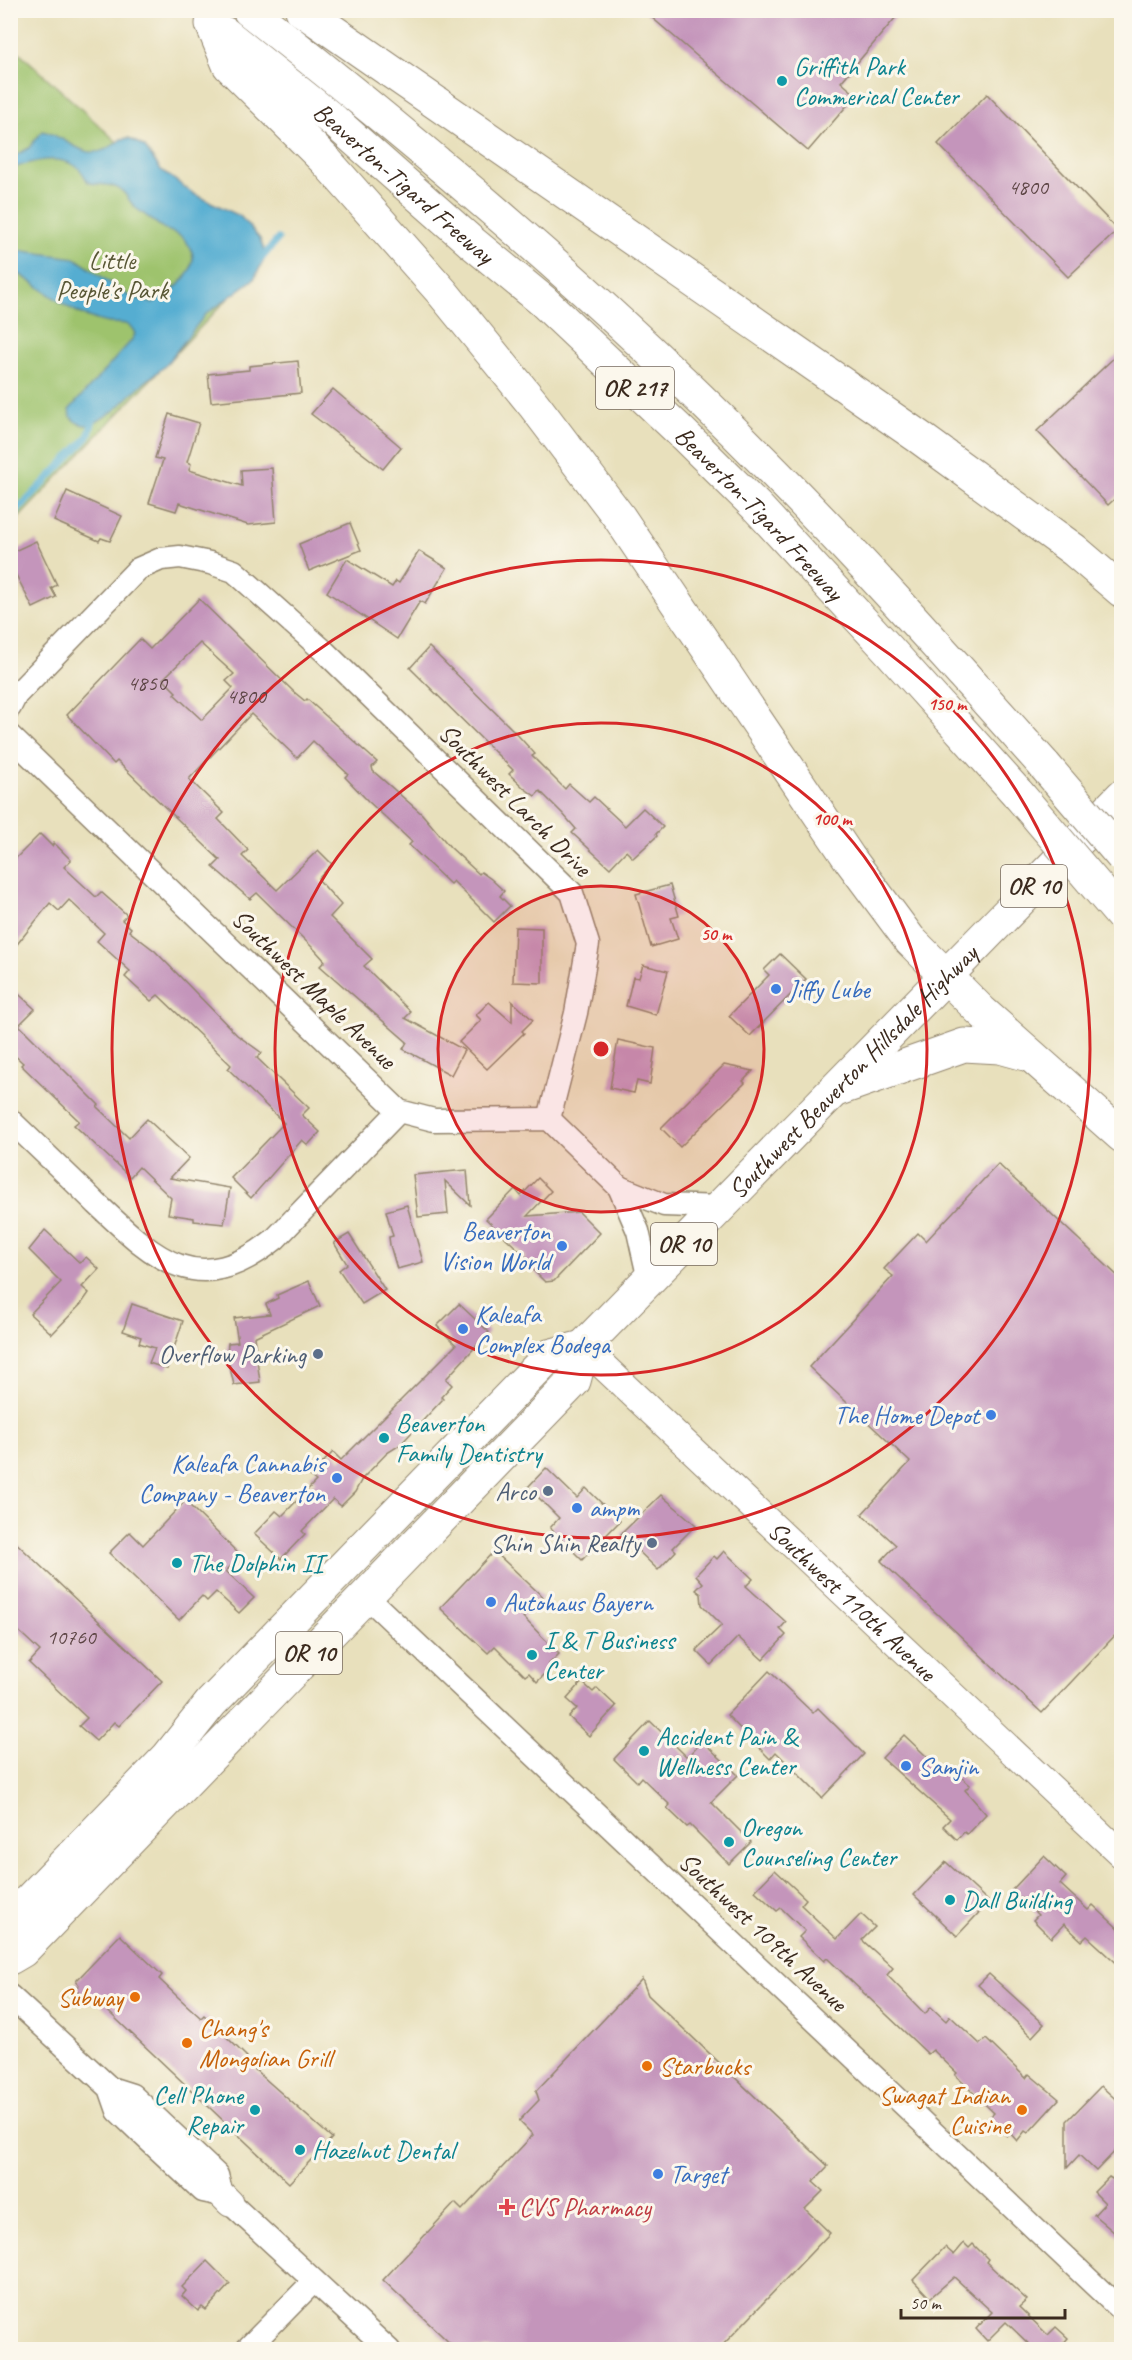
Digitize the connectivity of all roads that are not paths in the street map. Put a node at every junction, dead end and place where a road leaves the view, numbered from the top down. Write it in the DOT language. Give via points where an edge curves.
graph roads {
  1 [pos="249,10"];
  2 [pos="302,10"];
  3 [pos="203,17"];
  4 [pos="1122,591"];
  5 [pos="10,707"];
  6 [pos="10,736"];
  7 [pos="1122,796"];
  8 [pos="1122,856"];
  9 [pos="1122,916"];
  10 [pos="946,977"];
  11 [pos="1033,1056"];
  12 [pos="836,1090"];
  13 [pos="399,1111"];
  14 [pos="549,1119"];
  15 [pos="10,1120"];
  16 [pos="1122,1136"];
  17 [pos="619,1187"];
  18 [pos="720,1208"];
  19 [pos="648,1280"];
  20 [pos="584,1347"];
  21 [pos="367,1544"];
  22 [pos="365,1595"];
  23 [pos="1122,1855"];
  24 [pos="10,1920"];
  25 [pos="10,1958"];
  26 [pos="10,1996"];
  27 [pos="314,2281"];
  28 [pos="1122,2311"];
  29 [pos="246,2349"];
  30 [pos="389,2349"];
  1 -- 8 [label="main road, Beaverton-Tigard Freeway / OR 217, bridge" via="454,178 693,392 857,557"];
  2 -- 4 [label="main road" via="919,437 1039,524"];
  3 -- 9 [label="main road, Beaverton-Tigard Freeway / OR 217, bridge" via="334,121 543,301 680,431 857,615"];
  3 -- 10 [label="main road" via="229,65 325,160 442,292 534,405 619,517 849,858 910,940"];
  5 -- 14 [label="street, Southwest Larch Drive" via="16,695 138,569 161,559 180,557 234,571 325,652 572,893 588,944 576,1013"];
  6 -- 13 [label="street, Southwest Maple Avenue"];
  7 -- 10 [label="main road, Southwest Beaverton Hillsdale Highway / OR 10"];
  10 -- 11 [label="main road"];
  10 -- 12 [label="main road, Southwest Beaverton Hillsdale Highway / OR 10"];
  11 -- 12 [label="main road" via="1000,1047 964,1045"];
  11 -- 16 [label="main road"];
  12 -- 18 [label="main road, Southwest Beaverton Hillsdale Highway / OR 10"];
  13 -- 14 [label="street, Southwest Maple Avenue" via="434,1120"];
  13 -- 15 [label="street" via="275,1239 255,1255 212,1270 175,1266 141,1246"];
  14 -- 17 [label="street"];
  17 -- 18 [label="street" via="664,1205"];
  17 -- 19 [label="street" via="638,1231"];
  18 -- 19 [label="main road, Southwest Beaverton Hillsdale Highway / OR 10"];
  19 -- 20 [label="main road, Southwest Beaverton Hillsdale Highway / OR 10"];
  20 -- 21 [label="main road, OR 10" via="549,1356"];
  20 -- 22 [label="main road, Southwest Beaverton Hillsdale Highway / OR 10" via="574,1381"];
  20 -- 23 [label="street, Southwest 110th Avenue"];
  21 -- 22 [label="main road" via="361,1584"];
  21 -- 24 [label="main road, OR 10" via="211,1703 168,1757"];
  22 -- 25 [label="main road, Southwest Beaverton Hillsdale Highway / OR 10" via="30,1943"];
  22 -- 28 [label="street, Southwest 109th Avenue"];
  26 -- 27 [label="street" via="110,2088 132,2095 217,2175 226,2199"];
  27 -- 29 [label="street"];
  27 -- 30 [label="street"];
}
